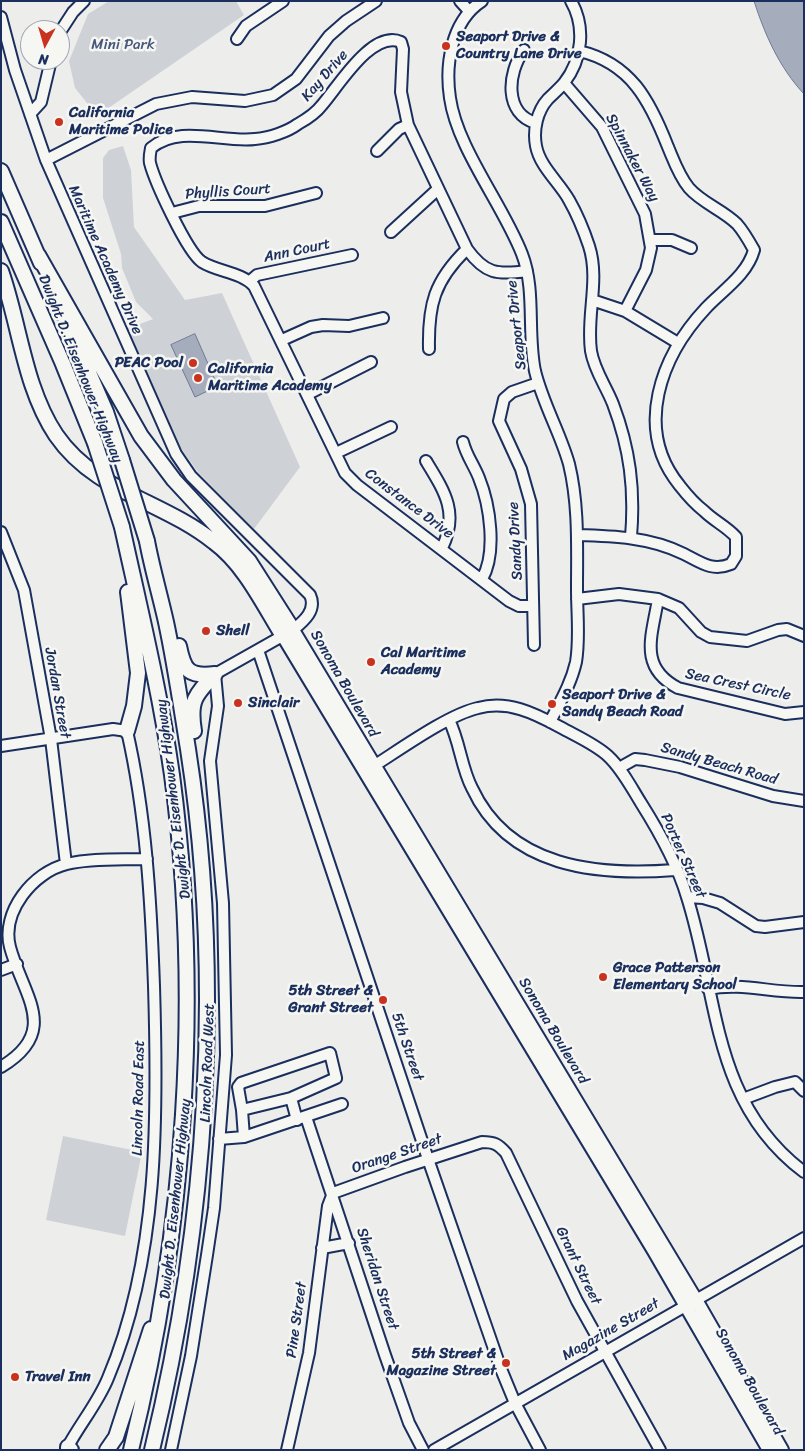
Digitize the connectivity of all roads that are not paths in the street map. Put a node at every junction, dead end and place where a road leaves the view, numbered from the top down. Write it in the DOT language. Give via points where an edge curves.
graph roads {
  1 [pos="84,1"];
  2 [pos="282,1"];
  3 [pos="376,1"];
  4 [pos="460,1"];
  5 [pos="482,1"];
  6 [pos="571,1"];
  7 [pos="469,11"];
  8 [pos="1,17"];
  9 [pos="68,20"];
  10 [pos="237,39"];
  11 [pos="524,50"];
  12 [pos="580,51"];
  13 [pos="49,70"];
  14 [pos="564,83"];
  15 [pos="30,114"];
  16 [pos="536,123"];
  17 [pos="408,125"];
  18 [pos="377,151"];
  19 [pos="46,160"];
  20 [pos="1,171"];
  21 [pos="438,189"];
  22 [pos="316,193"];
  23 [pos="172,213"];
  24 [pos="1,222"];
  25 [pos="391,232"];
  26 [pos="650,240"];
  27 [pos="691,248"];
  28 [pos="467,249"];
  29 [pos="38,255"];
  30 [pos="352,255"];
  31 [pos="1,271"];
  32 [pos="526,271"];
  33 [pos="250,281"];
  34 [pos="592,300"];
  35 [pos="624,311"];
  36 [pos="383,318"];
  37 [pos="282,340"];
  38 [pos="678,343"];
  39 [pos="429,350"];
  40 [pos="371,362"];
  41 [pos="538,383"];
  42 [pos="308,394"];
  43 [pos="391,427"];
  44 [pos="463,442"];
  45 [pos="336,453"];
  46 [pos="426,461"];
  47 [pos="122,527"];
  48 [pos="1,532"];
  49 [pos="576,535"];
  50 [pos="631,537"];
  51 [pos="442,548"];
  52 [pos="152,566"];
  53 [pos="482,579"];
  54 [pos="577,599"];
  55 [pos="658,599"];
  56 [pos="533,606"];
  57 [pos="288,633"];
  58 [pos="804,636"];
  59 [pos="534,645"];
  60 [pos="258,650"];
  61 [pos="215,674"];
  62 [pos="804,712"];
  63 [pos="449,720"];
  64 [pos="550,722"];
  65 [pos="127,731"];
  66 [pos="51,739"];
  67 [pos="1,746"];
  68 [pos="619,768"];
  69 [pos="368,769"];
  70 [pos="804,801"];
  71 [pos="199,848"];
  72 [pos="147,859"];
  73 [pos="66,864"];
  74 [pos="675,870"];
  75 [pos="687,897"];
  76 [pos="804,922"];
  77 [pos="17,964"];
  78 [pos="1,970"];
  79 [pos="708,989"];
  80 [pos="804,992"];
  81 [pos="1,1067"];
  82 [pos="804,1090"];
  83 [pos="291,1098"];
  84 [pos="744,1099"];
  85 [pos="342,1104"];
  86 [pos="242,1110"];
  87 [pos="302,1118"];
  88 [pos="244,1137"];
  89 [pos="219,1139"];
  90 [pos="471,1145"];
  91 [pos="428,1160"];
  92 [pos="804,1172"];
  93 [pos="333,1193"];
  94 [pos="804,1238"];
  95 [pos="349,1243"];
  96 [pos="322,1248"];
  97 [pos="690,1302"];
  98 [pos="160,1310"];
  99 [pos="604,1351"];
  100 [pos="515,1403"];
  101 [pos="68,1449"];
  102 [pos="107,1450"];
  103 [pos="131,1450"];
  104 [pos="152,1450"];
  105 [pos="171,1450"];
  106 [pos="287,1450"];
  107 [pos="423,1450"];
  108 [pos="434,1450"];
  109 [pos="540,1450"];
  110 [pos="660,1450"];
  111 [pos="769,1450"];
  112 [pos="782,1450"];
  1 -- 9 [label="street"];
  2 -- 10 [label="street" via="246,26"];
  3 -- 19 [label="street" via="329,36 296,79 272,95 244,100 192,97 156,104"];
  4 -- 7 [label="street"];
  5 -- 7 [label="street, Seaport Drive"];
  6 -- 12 [label="street" via="578,19"];
  7 -- 32 [label="street, Seaport Drive" via="450,55 451,104 464,140 515,238"];
  8 -- 15 [label="street, Maritime Academy Drive"];
  11 -- 16 [label="street" via="516,60 511,96 519,113"];
  12 -- 14 [label="street"];
  12 -- 38 [label="street" via="602,57 631,80 658,122 684,182 697,196 738,225 754,250 752,259 736,280"];
  13 -- 15 [label="street" via="41,102"];
  14 -- 16 [label="street" via="546,100"];
  14 -- 26 [label="street, Spinnaker Way" via="602,127 645,214"];
  15 -- 19 [label="street, Maritime Academy Drive"];
  16 -- 34 [label="street" via="535,140 540,157 570,201 589,246 594,280"];
  17 -- 18 [label="street"];
  17 -- 21 [label="street"];
  17 -- 23 [label="street, Kay Drive" via="401,92 403,49 401,42 388,40 360,59 313,114 286,131 256,139 181,136 167,138 151,148 150,164"];
  19 -- 57 [label="street, Maritime Academy Drive" via="176,454 191,476 310,595 310,612"];
  20 -- 29 [label="highway, Dwight D. Eisenhower Highway"];
  21 -- 25 [label="street"];
  21 -- 28 [label="street"];
  22 -- 23 [label="street, Phyllis Court" via="265,206 199,206"];
  23 -- 33 [label="street" via="187,246 201,262"];
  24 -- 47 [label="highway, Dwight D. Eisenhower Highway, bridge" via="95,443"];
  26 -- 27 [label="street" via="672,240"];
  26 -- 35 [label="street, Spinnaker Way" via="646,270"];
  28 -- 32 [label="street" via="476,262 495,273"];
  28 -- 39 [label="street" via="437,287 428,320"];
  29 -- 52 [label="highway, Dwight D. Eisenhower Highway, bridge" via="106,412"];
  29 -- 57 [label="highway" via="141,436 174,480 244,555"];
  30 -- 33 [label="street, Ann Court" via="257,275"];
  31 -- 57 [label="highway" via="35,394 64,445 96,476 185,522 215,542 248,579"];
  32 -- 41 [label="street, Seaport Drive"];
  33 -- 37 [label="street, Constance Drive"];
  34 -- 35 [label="street"];
  34 -- 50 [label="street" via="589,329 592,357 610,396 629,452 633,497"];
  35 -- 38 [label="street"];
  36 -- 37 [label="street" via="349,326 311,327"];
  37 -- 42 [label="street, Constance Drive"];
  38 -- 50 [label="street" via="657,392 657,438 665,461 679,485 736,537 736,556 730,564 716,568 673,549"];
  40 -- 42 [label="street"];
  41 -- 49 [label="street, Seaport Drive" via="568,463 576,508"];
  41 -- 56 [label="street, Sandy Drive" via="512,392 504,399 499,421 527,485 532,523"];
  42 -- 45 [label="street, Constance Drive"];
  43 -- 45 [label="street"];
  44 -- 53 [label="street" via="488,508 489,561"];
  45 -- 51 [label="street, Constance Drive" via="345,473 358,485"];
  46 -- 51 [label="street" via="446,493 449,508 450,525"];
  47 -- 65 [label="highway" via="123,562 138,673"];
  47 -- 98 [label="highway, Dwight D. Eisenhower Highway" via="165,730 183,890 186,966 183,1112"];
  48 -- 66 [label="street, Jordan Street" via="24,590"];
  49 -- 50 [label="street"];
  49 -- 54 [label="street, Seaport Drive"];
  51 -- 53 [label="street, Constance Drive"];
  52 -- 61 [label="highway" via="172,612 185,666 197,676"];
  52 -- 71 [label="highway, Dwight D. Eisenhower Highway" via="178,683"];
  53 -- 56 [label="street, Constance Drive" via="519,606"];
  54 -- 55 [label="street" via="619,594"];
  54 -- 64 [label="street, Seaport Drive" via="576,662 568,688"];
  55 -- 58 [label="street" via="679,608 710,637 747,642 788,629"];
  55 -- 62 [label="street, Sea Crest Circle" via="650,654 657,674 665,682 752,707 785,714"];
  56 -- 59 [label="street"];
  57 -- 60 [label="street, Maritime Academy Drive"];
  57 -- 69 [label="main road, Sonoma Boulevard"];
  60 -- 61 [label="street, Maritime Academy Drive"];
  60 -- 91 [label="street, 5th Street"];
  61 -- 71 [label="highway" via="198,692 192,708 202,800"];
  61 -- 89 [label="street, Lincoln Road West" via="218,706 210,761 226,991 226,1055"];
  63 -- 64 [label="street" via="481,707 503,706 525,710"];
  63 -- 69 [label="street"];
  63 -- 74 [label="street" via="476,797 500,830 521,847 575,867"];
  64 -- 68 [label="street" via="596,747"];
  65 -- 66 [label="street" via="113,729"];
  65 -- 72 [label="street, Lincoln Road East"];
  66 -- 67 [label="street"];
  66 -- 73 [label="street, Jordan Street"];
  68 -- 70 [label="street, Sandy Beach Road" via="635,760 680,766 773,796"];
  68 -- 74 [label="street, Porter Street" via="659,834"];
  69 -- 97 [label="main road, Sonoma Boulevard"];
  71 -- 104 [label="highway, Dwight D. Eisenhower Highway" via="206,987 201,1143 181,1305"];
  72 -- 73 [label="street"];
  72 -- 101 [label="street, Lincoln Road East" via="156,1051 151,1187 139,1273 118,1352 102,1392 79,1425"];
  73 -- 77 [label="street" via="47,871 24,892 10,924 10,946"];
  74 -- 75 [label="street, Porter Street"];
  75 -- 76 [label="street" via="720,904 756,926"];
  75 -- 79 [label="street, Porter Street"];
  77 -- 78 [label="street"];
  77 -- 81 [label="street" via="32,1004 33,1030 23,1051"];
  79 -- 80 [label="street" via="726,985 773,992"];
  79 -- 84 [label="street, Porter Street" via="733,1081"];
  82 -- 84 [label="street" via="795,1082"];
  83 -- 86 [label="street"];
  83 -- 86 [label="street" via="336,1078 330,1053 241,1083 238,1087"];
  83 -- 87 [label="street, Sheridan Street"];
  84 -- 92 [label="street, Porter Street" via="773,1143"];
  85 -- 87 [label="street"];
  86 -- 88 [label="street"];
  87 -- 88 [label="street"];
  87 -- 93 [label="street, Sheridan Street"];
  88 -- 89 [label="street"];
  89 -- 105 [label="street, Lincoln Road West" via="214,1208 199,1306"];
  90 -- 91 [label="street, Orange Street"];
  90 -- 99 [label="street, Grant Street" via="491,1142 498,1144 506,1153"];
  91 -- 93 [label="street, Orange Street"];
  91 -- 100 [label="street, 5th Street"];
  93 -- 95 [label="street, Sheridan Street"];
  93 -- 96 [label="street, Pine Street"];
  94 -- 97 [label="street, Magazine Street"];
  95 -- 96 [label="street"];
  95 -- 107 [label="street, Sheridan Street" via="406,1415"];
  96 -- 106 [label="street, Pine Street" via="309,1353"];
  97 -- 99 [label="street, Magazine Street"];
  97 -- 111 [label="main road, Sonoma Boulevard"];
  97 -- 112 [label="main road, Sonoma Boulevard"];
  98 -- 102 [label="highway" via="146,1338 116,1436"];
  98 -- 103 [label="highway, Dwight D. Eisenhower Highway"];
  99 -- 100 [label="street, Magazine Street"];
  99 -- 110 [label="street, Grant Street"];
  100 -- 108 [label="street, Magazine Street"];
  100 -- 109 [label="street, 5th Street"];
}
